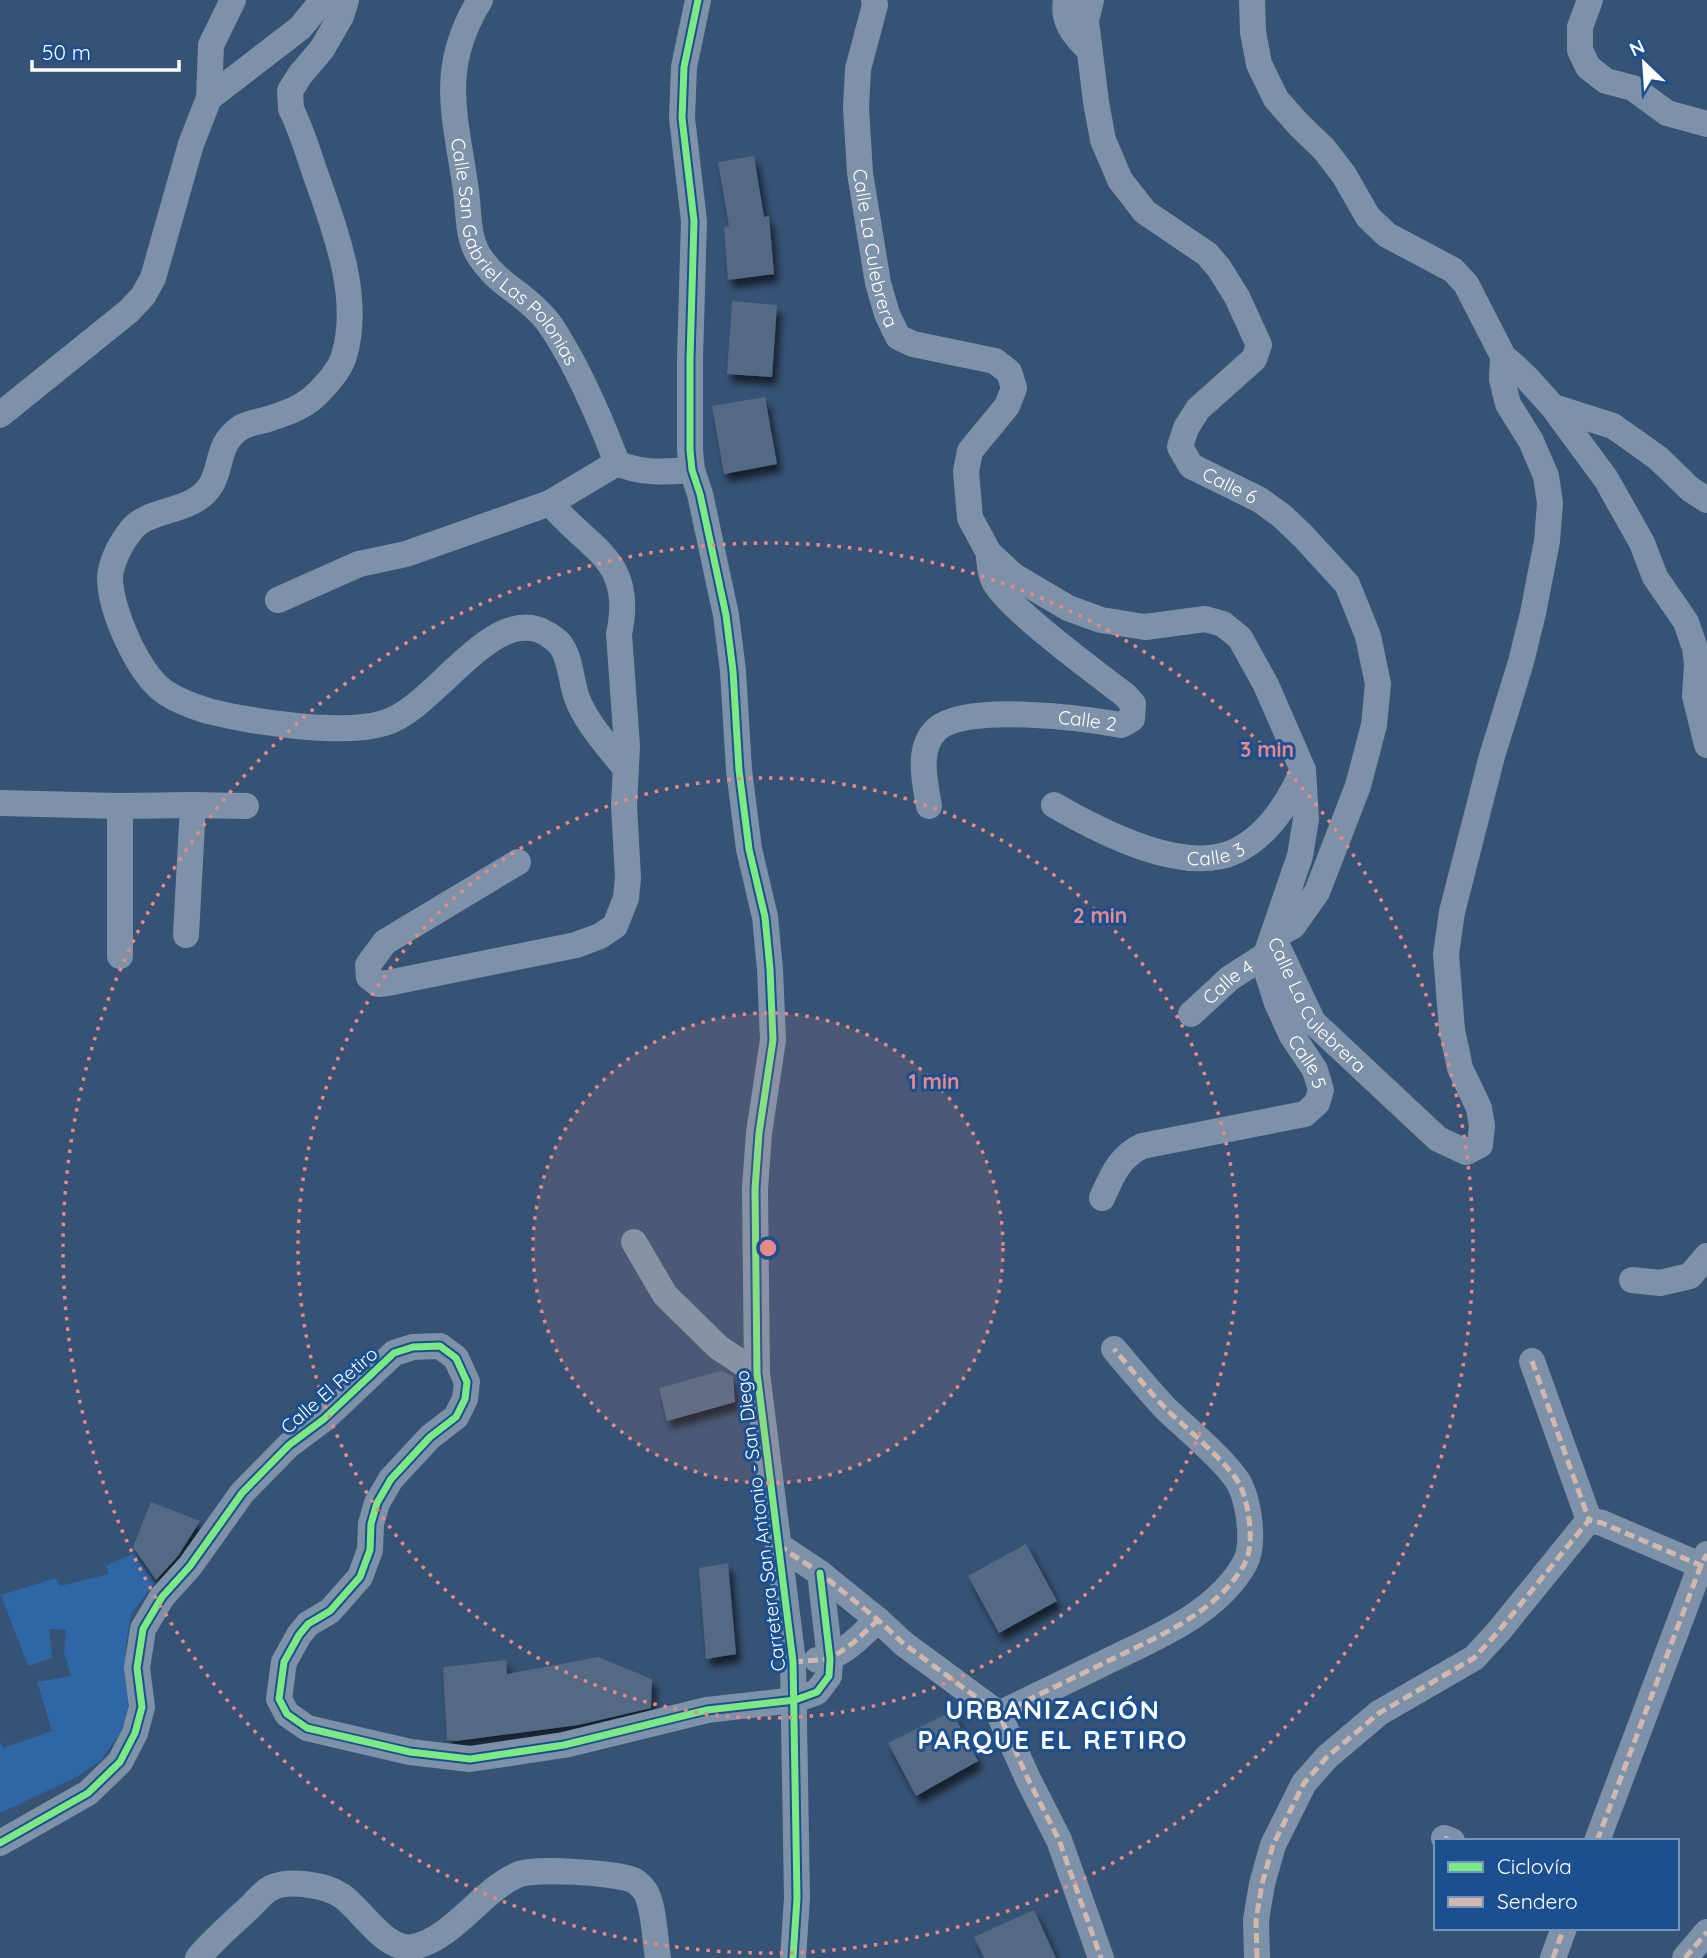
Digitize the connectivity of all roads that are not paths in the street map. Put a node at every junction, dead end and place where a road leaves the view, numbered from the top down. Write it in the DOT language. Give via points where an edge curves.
graph roads {
  1 [pos="233,0"];
  2 [pos="323,0"];
  3 [pos="346,0"];
  4 [pos="480,0"];
  5 [pos="698,0"];
  6 [pos="874,0"];
  7 [pos="1066,0"];
  8 [pos="1091,0"];
  9 [pos="1252,0"];
  10 [pos="1590,0"];
  11 [pos="1088,49"];
  12 [pos="209,98"];
  13 [pos="1707,124"];
  14 [pos="1503,356"];
  15 [pos="1553,407"];
  16 [pos="0,415"];
  17 [pos="617,463"];
  18 [pos="692,470"];
  19 [pos="1707,500"];
  20 [pos="550,503"];
  21 [pos="989,553"];
  22 [pos="278,600"];
  23 [pos="1707,745"];
  24 [pos="625,768"];
  25 [pos="1303,770"];
  26 [pos="0,803"];
  27 [pos="193,805"];
  28 [pos="1055,805"];
  29 [pos="120,806"];
  30 [pos="246,806"];
  31 [pos="929,806"];
  32 [pos="518,862"];
  33 [pos="186,935"];
  34 [pos="1270,946"];
  35 [pos="120,956"];
  36 [pos="1191,1014"];
  37 [pos="1102,1198"];
  38 [pos="634,1242"];
  39 [pos="1707,1256"];
  40 [pos="1632,1280"];
  41 [pos="1114,1349"];
  42 [pos="1532,1360"];
  43 [pos="757,1373"];
  44 [pos="1589,1520"];
  45 [pos="778,1545"];
  46 [pos="1705,1562"];
  47 [pos="820,1573"];
  48 [pos="878,1620"];
  49 [pos="830,1659"];
  50 [pos="793,1662"];
  51 [pos="794,1699"];
  52 [pos="999,1714"];
  53 [pos="1598,1839"];
  54 [pos="0,1843"];
  55 [pos="1563,1930"];
  56 [pos="1707,1932"];
  57 [pos="198,1958"];
  58 [pos="658,1958"];
  59 [pos="793,1958"];
  60 [pos="1101,1958"];
  61 [pos="1257,1958"];
  62 [pos="1553,1958"];
  63 [pos="1685,1958"];
  1 -- 12 [label="street" via="211,45"];
  2 -- 12 [label="street" via="300,28"];
  3 -- 24 [label="street" via="322,49 290,91 291,108 329,212 348,286 344,358 316,395 295,410 244,425 236,432 226,442 211,485 194,502 134,527 110,573 117,613 143,670 165,693 205,710 249,719 356,729 409,713 480,647 500,635 532,627 562,646 578,701"];
  4 -- 17 [label="street, Calle San Gabriel Las Polonias" via="462,35 452,92 476,251 494,276 541,313 556,333 590,396"];
  5 -- 18 [label="street, Carretera San Antonio - San Diego" via="684,67 682,118 694,221"];
  6 -- 21 [label="street, Calle La Culebrera" via="858,69 856,108 860,173 887,314 898,337 995,361 1009,372 1014,388 1007,406 970,451 966,471 970,517"];
  7 -- 11 [label="street" via="1063,12 1068,26"];
  8 -- 11 [label="street, Calle 6" via="1086,21"];
  9 -- 14 [label="street" via="1259,64 1276,99 1324,149 1368,217 1387,235 1454,270"];
  10 -- 13 [label="street" via="1580,27 1580,50 1588,67 1606,81 1633,88 1667,114"];
  11 -- 34 [label="street, Calle 6" via="1103,140 1120,180 1145,212 1207,254 1219,268 1259,345 1254,359 1198,409 1185,428 1180,447 1191,467 1260,500 1303,536 1347,584 1368,636 1378,684 1374,725 1359,786 1317,892 1293,926"];
  12 -- 16 [label="street" via="191,144 153,278 143,296"];
  14 -- 15 [label="street"];
  14 -- 34 [label="street, Calle La Culebrera" via="1508,404 1546,476 1550,503 1533,613 1452,912 1446,954 1452,1030 1460,1068 1479,1108 1480,1144 1466,1152 1438,1139 1313,1022"];
  15 -- 19 [label="street" via="1613,426"];
  15 -- 23 [label="street" via="1606,479 1642,543 1655,577 1686,622 1695,648 1695,696"];
  17 -- 18 [label="street" via="652,472"];
  17 -- 20 [label="street"];
  18 -- 43 [label="street, Carretera San Antonio - San Diego" via="726,615 739,770 770,969 773,1040 755,1189"];
  20 -- 22 [label="street" via="406,554 359,564"];
  20 -- 24 [label="street" via="566,523 601,550 622,591 619,634"];
  21 -- 25 [label="street, Calle La Culebrera" via="1014,576 1068,608 1101,620 1145,627 1205,619 1223,624 1240,638 1266,685"];
  21 -- 31 [label="street, Calle 2" via="993,580 1008,599 1125,695 1133,704 1132,719 1121,725 1027,714 950,721 935,730 925,750 923,772"];
  24 -- 32 [label="street" via="628,878 615,926 563,948 388,983 379,984 369,977 368,965 385,942"];
  25 -- 28 [label="street, Calle 3" via="1265,832 1235,852 1213,857 1161,854 1118,838"];
  25 -- 34 [label="street, Calle La Culebrera" via="1306,819 1300,856"];
  26 -- 29 [label="street"];
  27 -- 29 [label="street"];
  27 -- 30 [label="street"];
  27 -- 33 [label="street"];
  29 -- 35 [label="street"];
  34 -- 36 [label="street, Calle 4"];
  34 -- 37 [label="street, Calle 5" via="1268,975 1291,1034 1315,1070 1321,1090 1317,1103 1305,1114 1143,1146 1118,1164"];
  38 -- 43 [label="street" via="665,1295 718,1347"];
  39 -- 40 [label="street" via="1690,1276 1660,1283"];
  41 -- 52 [label="street" via="1239,1484 1248,1509 1246,1561 1208,1606 1159,1636"];
  42 -- 44 [label="street"];
  43 -- 45 [label="street, Carretera San Antonio - San Diego"];
  44 -- 46 [label="street"];
  44 -- 61 [label="street" via="1474,1658 1379,1713 1326,1757 1304,1783 1273,1844 1262,1884 1256,1920"];
  45 -- 47 [label="street"];
  45 -- 50 [label="street, Carretera San Antonio - San Diego"];
  46 -- 53 [label="street"];
  47 -- 48 [label="street"];
  47 -- 49 [label="street"];
  48 -- 49 [label="street"];
  48 -- 52 [label="street"];
  49 -- 50 [label="street"];
  49 -- 51 [label="street, Calle El Retiro" via="825,1684 817,1692"];
  50 -- 51 [label="street, Carretera San Antonio - San Diego"];
  51 -- 54 [label="street, Calle El Retiro" via="707,1710 564,1745 470,1759 410,1752 307,1728 287,1714 279,1699 284,1662 291,1648 308,1624 330,1611 360,1577 370,1550 377,1503 391,1479 456,1417 465,1399 467,1382 456,1358 440,1346 413,1347 394,1353 289,1446 242,1493 162,1597 143,1629 137,1668 142,1707 120,1762 88,1793"];
  51 -- 59 [label="street, Carretera San Antonio - San Diego" via="797,1898"];
  52 -- 60 [label="street" via="1059,1840"];
  55 -- 62 [label="street"];
  56 -- 63 [label="street"];
  57 -- 58 [label="street" via="270,1888 299,1883 331,1890 387,1940 411,1948 436,1938 519,1873 547,1871 595,1874 639,1885 651,1904"];
}
